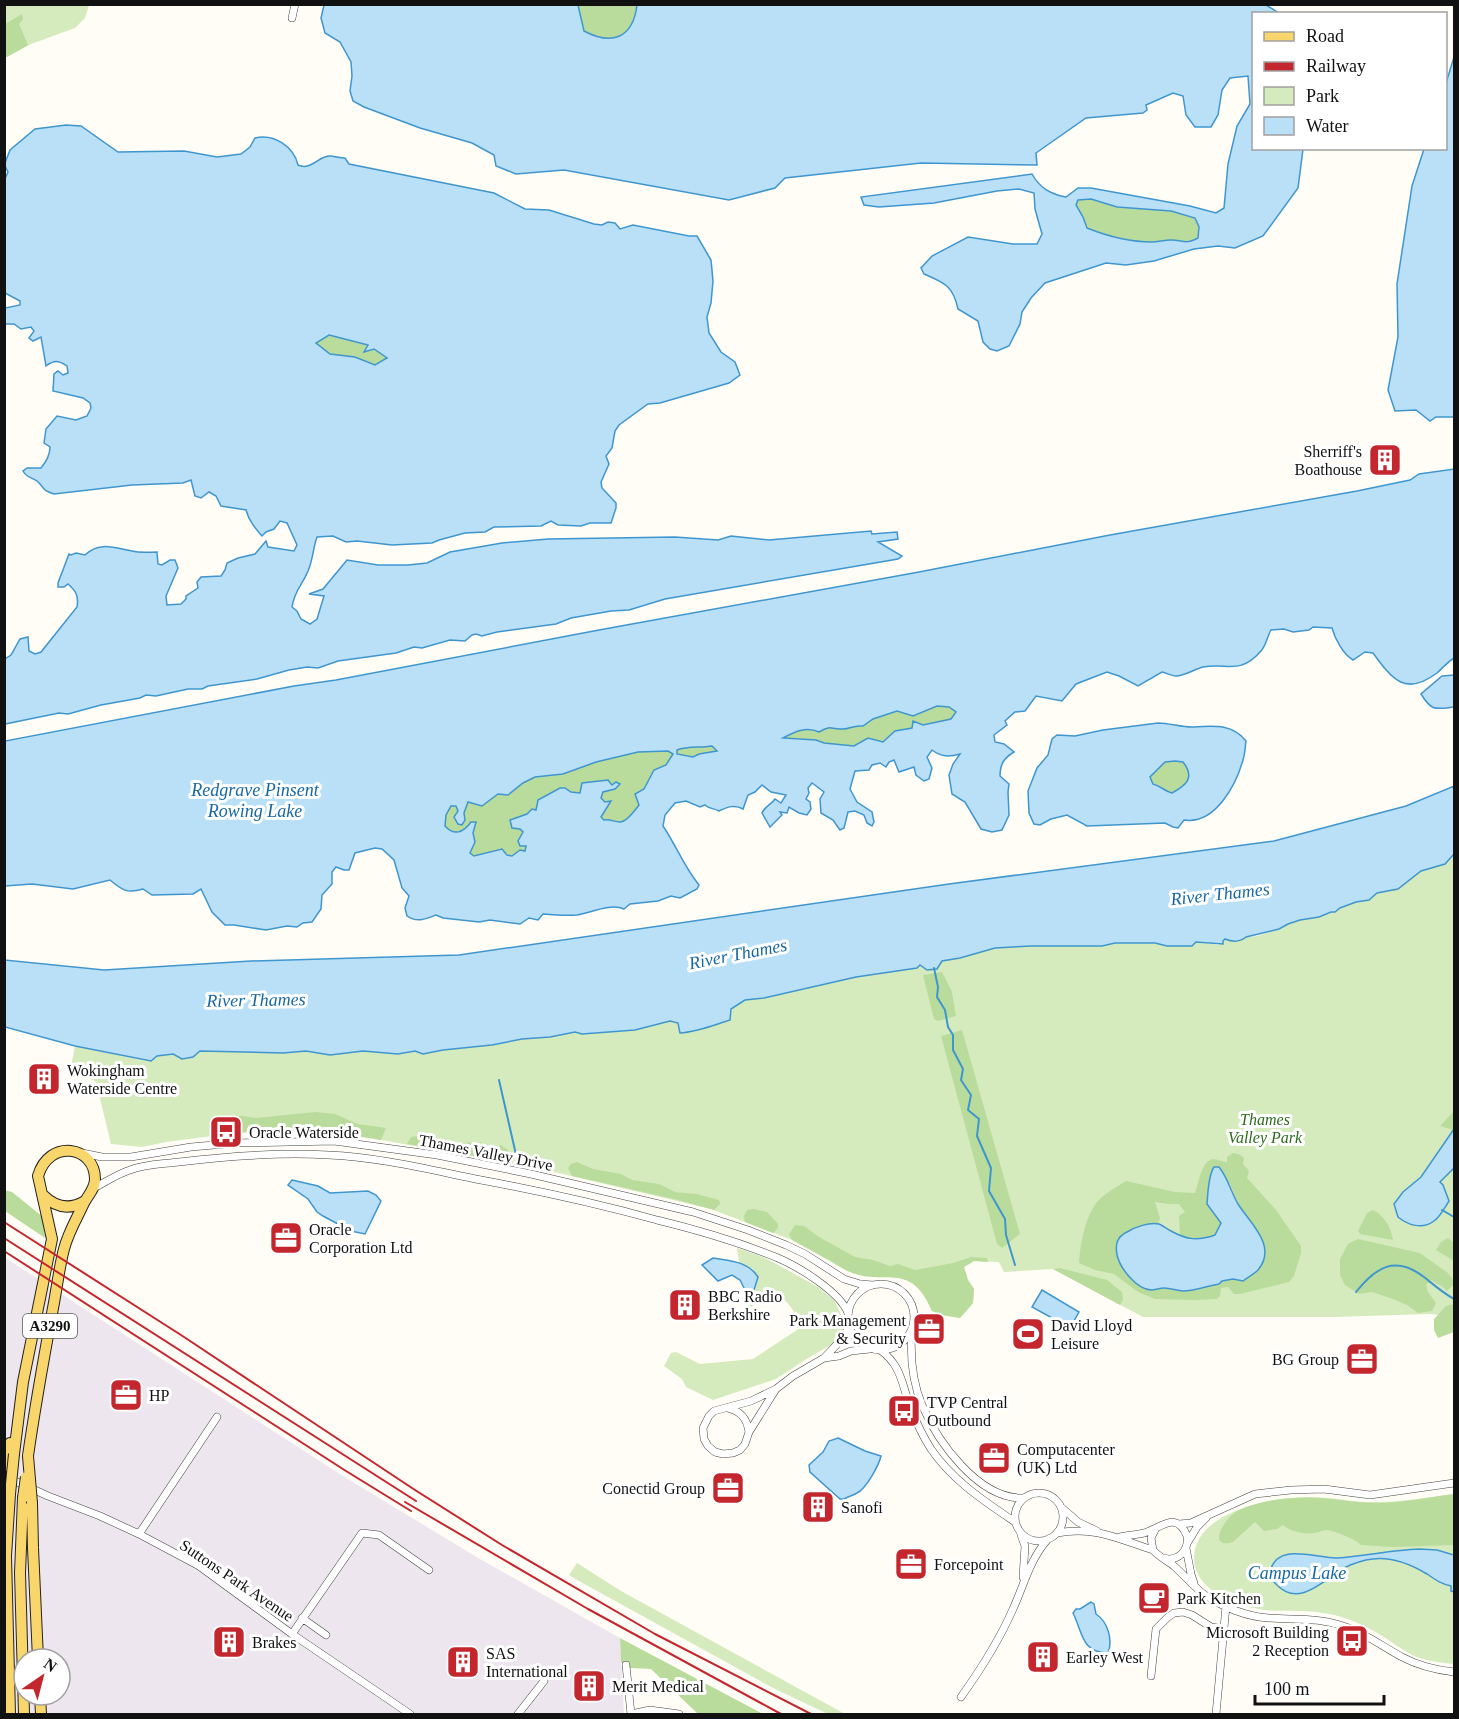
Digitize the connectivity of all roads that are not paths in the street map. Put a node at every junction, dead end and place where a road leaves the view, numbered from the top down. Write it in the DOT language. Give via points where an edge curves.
graph roads {
  1 [pos="295,4"];
  2 [pos="292,18"];
  3 [pos="76,1152"];
  4 [pos="94,1188"];
  5 [pos="43,1195"];
  6 [pos="85,1201"];
  7 [pos="873,1285"];
  8 [pos="848,1313"];
  9 [pos="849,1326"];
  10 [pos="912,1328"];
  11 [pos="870,1348"];
  12 [pos="880,1350"];
  13 [pos="824,1358"];
  14 [pos="776,1389"];
  15 [pos="725,1408"];
  16 [pos="217,1418"];
  17 [pos="749,1432"];
  18 [pos="10,1454"];
  19 [pos="4,1467"];
  20 [pos="4,1476"];
  21 [pos="1455,1483"];
  22 [pos="1023,1498"];
  23 [pos="28,1501"];
  24 [pos="1060,1506"];
  25 [pos="1210,1514"];
  26 [pos="1015,1522"];
  27 [pos="1179,1524"];
  28 [pos="1156,1528"];
  29 [pos="1021,1532"];
  30 [pos="1098,1532"];
  31 [pos="1057,1533"];
  32 [pos="139,1534"];
  33 [pos="1120,1537"];
  34 [pos="1048,1539"];
  35 [pos="1187,1545"];
  36 [pos="1153,1550"];
  37 [pos="1162,1558"];
  38 [pos="429,1570"];
  39 [pos="1195,1585"];
  40 [pos="1020,1594"];
  41 [pos="1226,1606"];
  42 [pos="302,1618"];
  43 [pos="1224,1629"];
  44 [pos="292,1634"];
  45 [pos="326,1635"];
  46 [pos="37,1647"];
  47 [pos="626,1665"];
  48 [pos="1455,1672"];
  49 [pos="1151,1676"];
  50 [pos="544,1681"];
  51 [pos="961,1697"];
  52 [pos="10,1714"];
  53 [pos="24,1714"];
  54 [pos="410,1714"];
  55 [pos="518,1714"];
  56 [pos="631,1714"];
  57 [pos="679,1714"];
  58 [pos="1216,1714"];
  1 -- 2 [label="street"];
  3 -- 4 [label="main road" via="90,1162"];
  3 -- 5 [label="main road" via="57,1152 41,1166 38,1180"];
  3 -- 7 [label="street, Thames Valley Drive" via="131,1157 237,1143 334,1141 437,1155 693,1212 786,1245 844,1279"];
  4 -- 6 [label="main road"];
  4 -- 8 [label="street, Thames Valley Drive" via="131,1169 232,1156 331,1155 381,1161 604,1206 733,1242 780,1259 809,1276 835,1293"];
  5 -- 6 [label="main road" via="60,1207"];
  5 -- 18 [label="main road, A3290" via="52,1239"];
  6 -- 23 [label="main road, A3290, bridge" via="64,1248 28,1456"];
  7 -- 8 [label="street" via="861,1291"];
  7 -- 10 [label="street" via="886,1285 905,1295 914,1313"];
  8 -- 9 [label="street"];
  9 -- 11 [label="street" via="855,1338"];
  9 -- 13 [label="street"];
  10 -- 12 [label="street" via="901,1344"];
  10 -- 22 [label="street" via="911,1349 922,1405 941,1439 978,1480 999,1493"];
  11 -- 12 [label="street"];
  11 -- 13 [label="street"];
  12 -- 26 [label="street" via="895,1363 912,1411 930,1447 948,1471"];
  13 -- 14 [label="street"];
  14 -- 15 [label="street"];
  14 -- 17 [label="street"];
  15 -- 17 [label="street" via="742,1415"];
  15 -- 17 [label="street" via="714,1411 704,1422 708,1446 715,1452 732,1453 746,1443"];
  16 -- 32 [label="street"];
  18 -- 19 [label="main road, A3290"];
  18 -- 52 [label="main road, A3290, bridge" via="6,1586"];
  20 -- 32 [label="street, Suttons Park Avenue"];
  21 -- 25 [label="street" via="1370,1495 1324,1489 1255,1494"];
  22 -- 24 [label="street" via="1042,1493 1050,1495"];
  22 -- 26 [label="street" via="1015,1511"];
  23 -- 46 [label="main road, A3290"];
  23 -- 53 [label="main road, A3290" via="20,1573"];
  24 -- 30 [label="street" via="1078,1522"];
  24 -- 31 [label="street" via="1062,1520"];
  25 -- 27 [label="street"];
  25 -- 35 [label="street"];
  26 -- 29 [label="street"];
  27 -- 28 [label="street" via="1163,1523"];
  27 -- 35 [label="street" via="1186,1532"];
  28 -- 33 [label="street"];
  28 -- 36 [label="street" via="1151,1538"];
  29 -- 34 [label="street" via="1032,1540"];
  29 -- 40 [label="street" via="1025,1546"];
  30 -- 31 [label="street"];
  30 -- 33 [label="street"];
  31 -- 34 [label="street"];
  32 -- 44 [label="street, Suttons Park Avenue" via="199,1566"];
  33 -- 36 [label="street"];
  34 -- 40 [label="street" via="1033,1560"];
  35 -- 37 [label="street" via="1175,1558"];
  35 -- 39 [label="street"];
  36 -- 37 [label="street"];
  37 -- 39 [label="street"];
  38 -- 42 [label="street" via="379,1535 362,1533"];
  39 -- 41 [label="street"];
  40 -- 51 [label="street" via="984,1665"];
  41 -- 43 [label="street"];
  41 -- 48 [label="street" via="1267,1618 1310,1619 1340,1625 1414,1663"];
  42 -- 44 [label="street"];
  42 -- 45 [label="street"];
  43 -- 49 [label="street" via="1210,1627 1183,1612 1174,1613 1155,1629"];
  43 -- 58 [label="street"];
  44 -- 54 [label="street, Suttons Park Avenue"];
  47 -- 56 [label="street"];
  50 -- 55 [label="street"];
  56 -- 57 [label="street" via="650,1710"];
}
